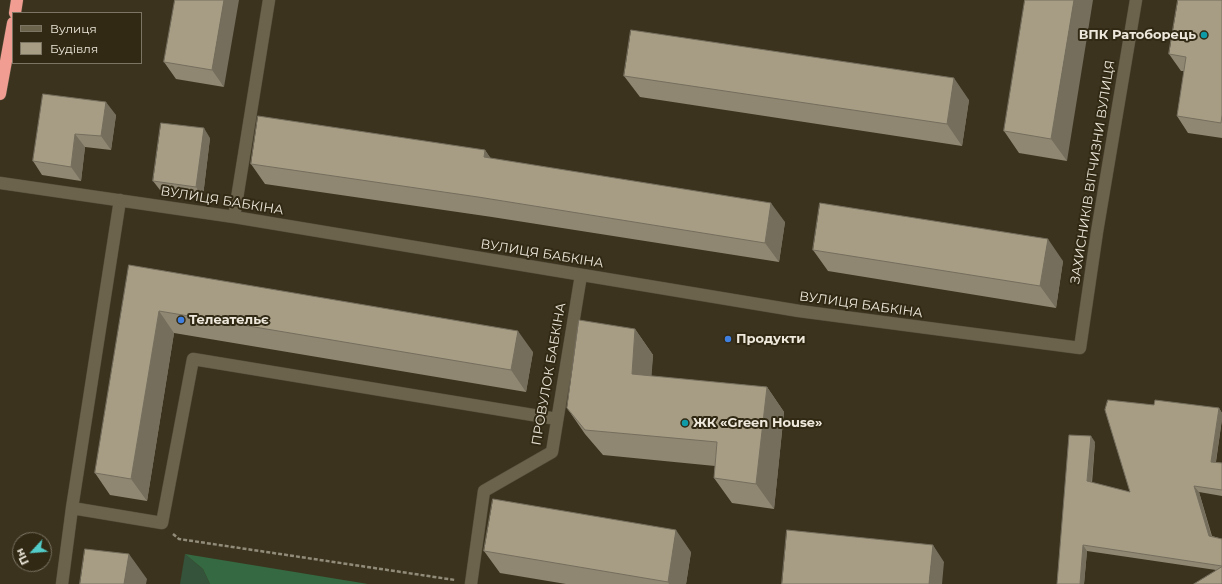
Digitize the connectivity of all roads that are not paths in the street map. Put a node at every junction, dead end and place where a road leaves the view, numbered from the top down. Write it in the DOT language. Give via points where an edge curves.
graph roads {
  1 [pos="17,0"];
  2 [pos="269,0"];
  3 [pos="1136,0"];
  4 [pos="15,12"];
  5 [pos="12,28"];
  6 [pos="0,94"];
  7 [pos="0,183"];
  8 [pos="120,200"];
  9 [pos="234,217"];
  10 [pos="581,275"];
  11 [pos="1080,348"];
  12 [pos="557,419"];
  13 [pos="72,508"];
  14 [pos="475,583"];
  15 [pos="62,584"];
  1 -- 4 [label="highway"];
  2 -- 9 [label="street"];
  3 -- 11 [label="street, ЗАХИСНИКІВ ВІТЧИЗНИ ВУЛИЦЯ"];
  5 -- 6 [label="highway"];
  7 -- 8 [label="street, ВУЛИЦЯ БАБКІНА"];
  8 -- 9 [label="street, ВУЛИЦЯ БАБКІНА"];
  8 -- 13 [label="street"];
  9 -- 10 [label="street, ВУЛИЦЯ БАБКІНА"];
  10 -- 11 [label="street, ВУЛИЦЯ БАБКІНА" via="799,311"];
  10 -- 12 [label="street, ПРОВУЛОК БАБКІНА"];
  12 -- 13 [label="street" via="192,359 162,523"];
  12 -- 14 [label="street, ПРОВУЛОК БАБКІНА" via="552,452 484,491"];
  13 -- 15 [label="street"];
}
